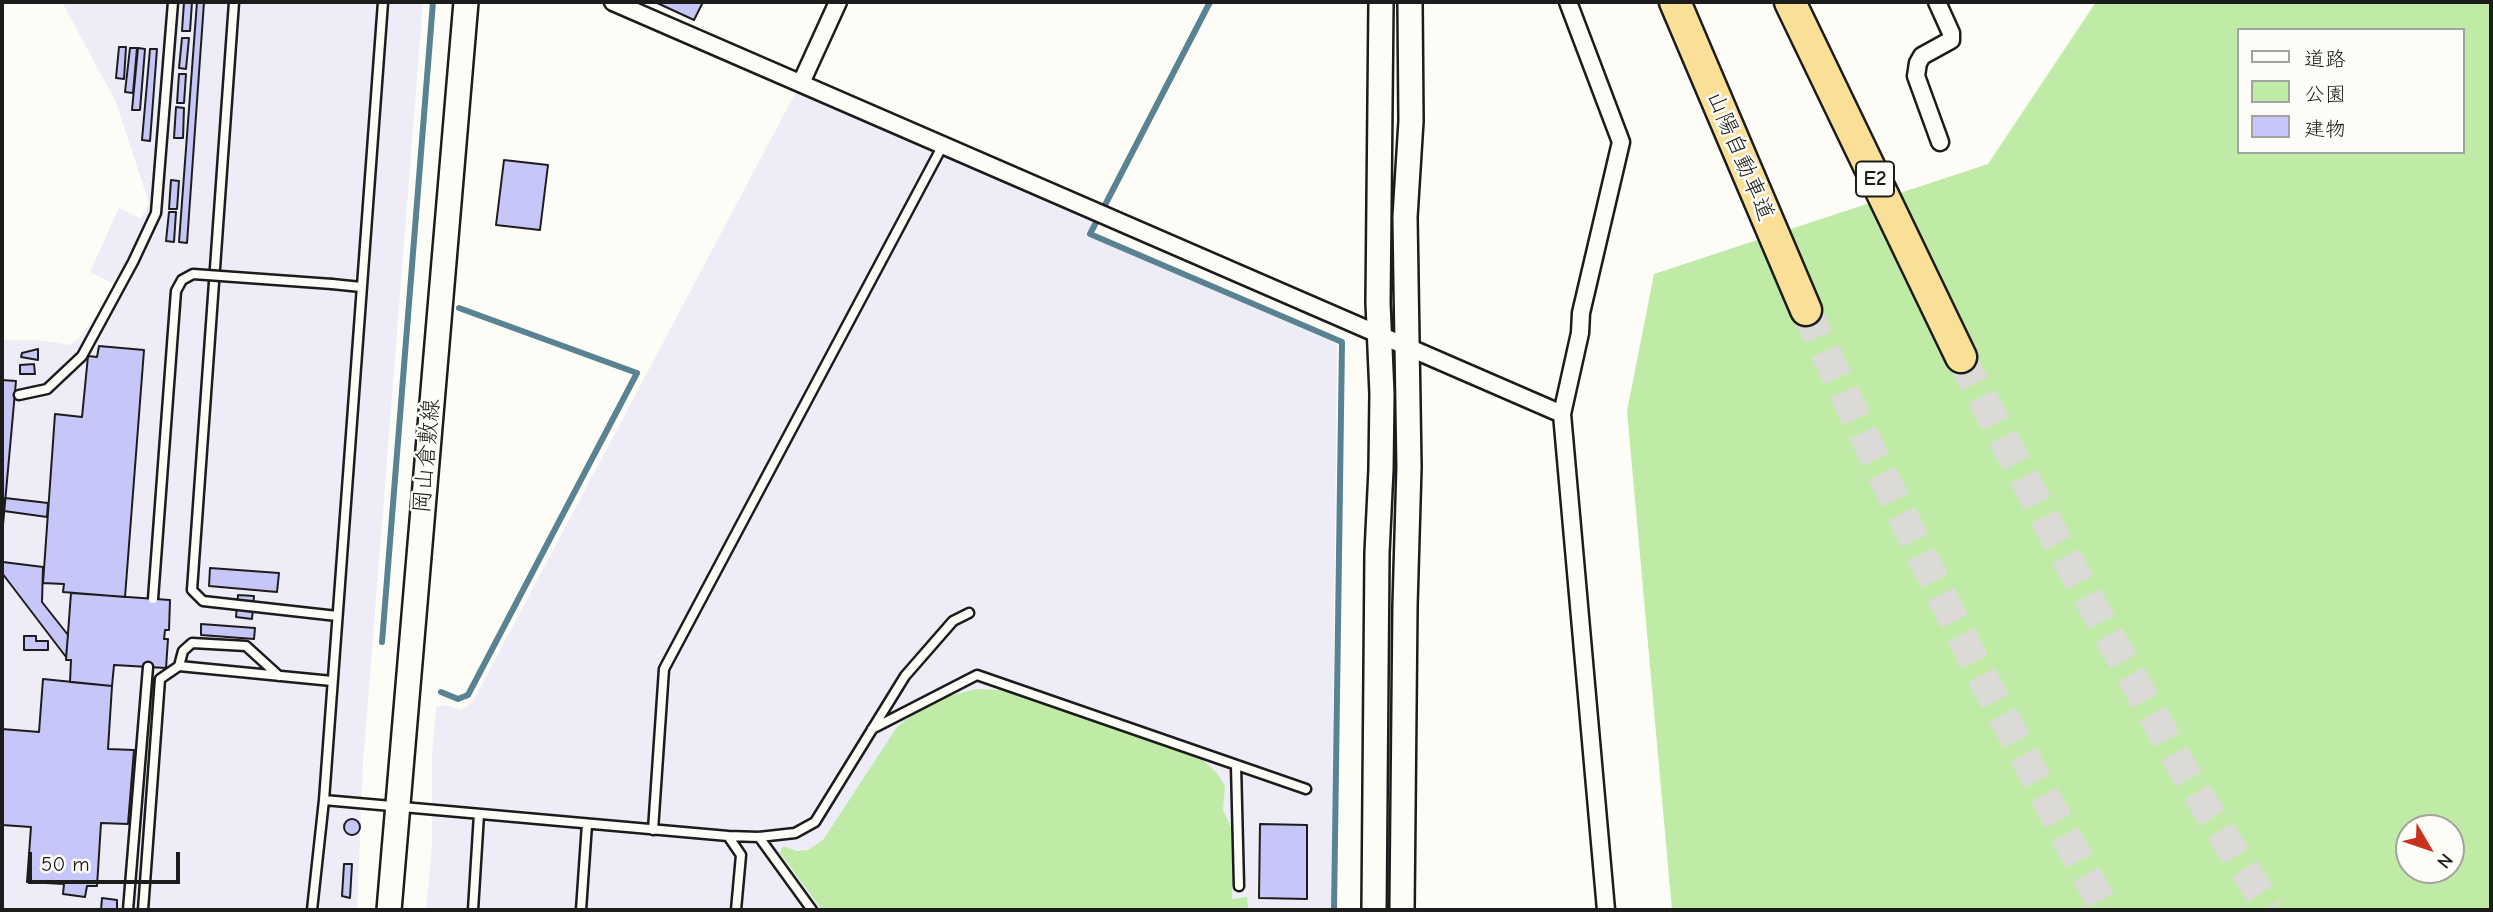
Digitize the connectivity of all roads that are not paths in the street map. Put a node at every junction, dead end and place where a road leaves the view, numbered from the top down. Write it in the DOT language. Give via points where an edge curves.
graph roads {
  1 [pos="173,2"];
  2 [pos="234,2"];
  3 [pos="383,2"];
  4 [pos="466,2"];
  5 [pos="613,2"];
  6 [pos="838,2"];
  7 [pos="1381,2"];
  8 [pos="1410,2"];
  9 [pos="1568,2"];
  10 [pos="1675,2"];
  11 [pos="1790,2"];
  12 [pos="1937,2"];
  13 [pos="801,83"];
  14 [pos="1940,142"];
  15 [pos="943,145"];
  16 [pos="360,287"];
  17 [pos="1806,310"];
  18 [pos="1379,335"];
  19 [pos="1407,347"];
  20 [pos="1961,357"];
  21 [pos="19,395"];
  22 [pos="1562,414"];
  23 [pos="153,599"];
  24 [pos="969,613"];
  25 [pos="337,616"];
  26 [pos="179,666"];
  27 [pos="148,667"];
  28 [pos="279,676"];
  29 [pos="332,681"];
  30 [pos="872,729"];
  31 [pos="1236,765"];
  32 [pos="1306,789"];
  33 [pos="324,800"];
  34 [pos="396,807"];
  35 [pos="479,814"];
  36 [pos="587,824"];
  37 [pos="653,830"];
  38 [pos="728,836"];
  39 [pos="759,837"];
  40 [pos="1239,886"];
  41 [pos="128,910"];
  42 [pos="143,910"];
  43 [pos="312,910"];
  44 [pos="388,910"];
  45 [pos="473,910"];
  46 [pos="581,910"];
  47 [pos="736,910"];
  48 [pos="812,910"];
  49 [pos="1374,910"];
  50 [pos="1402,910"];
  51 [pos="1606,910"];
  1 -- 21 [label="lane" via="156,213 82,355 47,389"];
  2 -- 25 [label="lane" via="192,590 203,601"];
  3 -- 16 [label="lane"];
  4 -- 34 [label="street, 岡山倉敷線"];
  5 -- 13 [label="street"];
  6 -- 13 [label="street"];
  7 -- 18 [label="street"];
  8 -- 19 [label="street"];
  9 -- 22 [label="street" via="1621,142"];
  10 -- 17 [label="highway, 山陽自動車道"];
  11 -- 20 [label="highway, E2"];
  12 -- 14 [label="street" via="1951,40 1922,56 1916,76"];
  13 -- 15 [label="street"];
  15 -- 18 [label="street"];
  15 -- 37 [label="lane" via="664,669"];
  16 -- 23 [label="lane, bridge" via="193,274 182,280 176,291"];
  16 -- 25 [label="lane"];
  18 -- 19 [label="street"];
  18 -- 49 [label="street"];
  19 -- 22 [label="street"];
  19 -- 50 [label="street"];
  22 -- 51 [label="street"];
  24 -- 30 [label="lane" via="953,621 905,676"];
  25 -- 29 [label="lane"];
  26 -- 28 [label="lane"];
  26 -- 28 [label="lane" via="183,651 192,643 246,646"];
  26 -- 42 [label="lane" via="160,679"];
  27 -- 41 [label="lane"];
  28 -- 29 [label="lane"];
  29 -- 33 [label="lane"];
  30 -- 31 [label="lane" via="977,675"];
  30 -- 39 [label="lane" via="815,822 795,833"];
  31 -- 32 [label="lane"];
  31 -- 40 [label="lane"];
  33 -- 34 [label="lane"];
  33 -- 43 [label="lane"];
  34 -- 35 [label="lane"];
  34 -- 44 [label="street, 岡山倉敷線"];
  35 -- 36 [label="lane"];
  35 -- 45 [label="lane"];
  36 -- 37 [label="lane"];
  36 -- 46 [label="lane"];
  37 -- 38 [label="lane"];
  38 -- 39 [label="lane"];
  38 -- 47 [label="lane" via="741,855"];
  39 -- 48 [label="lane"];
}
